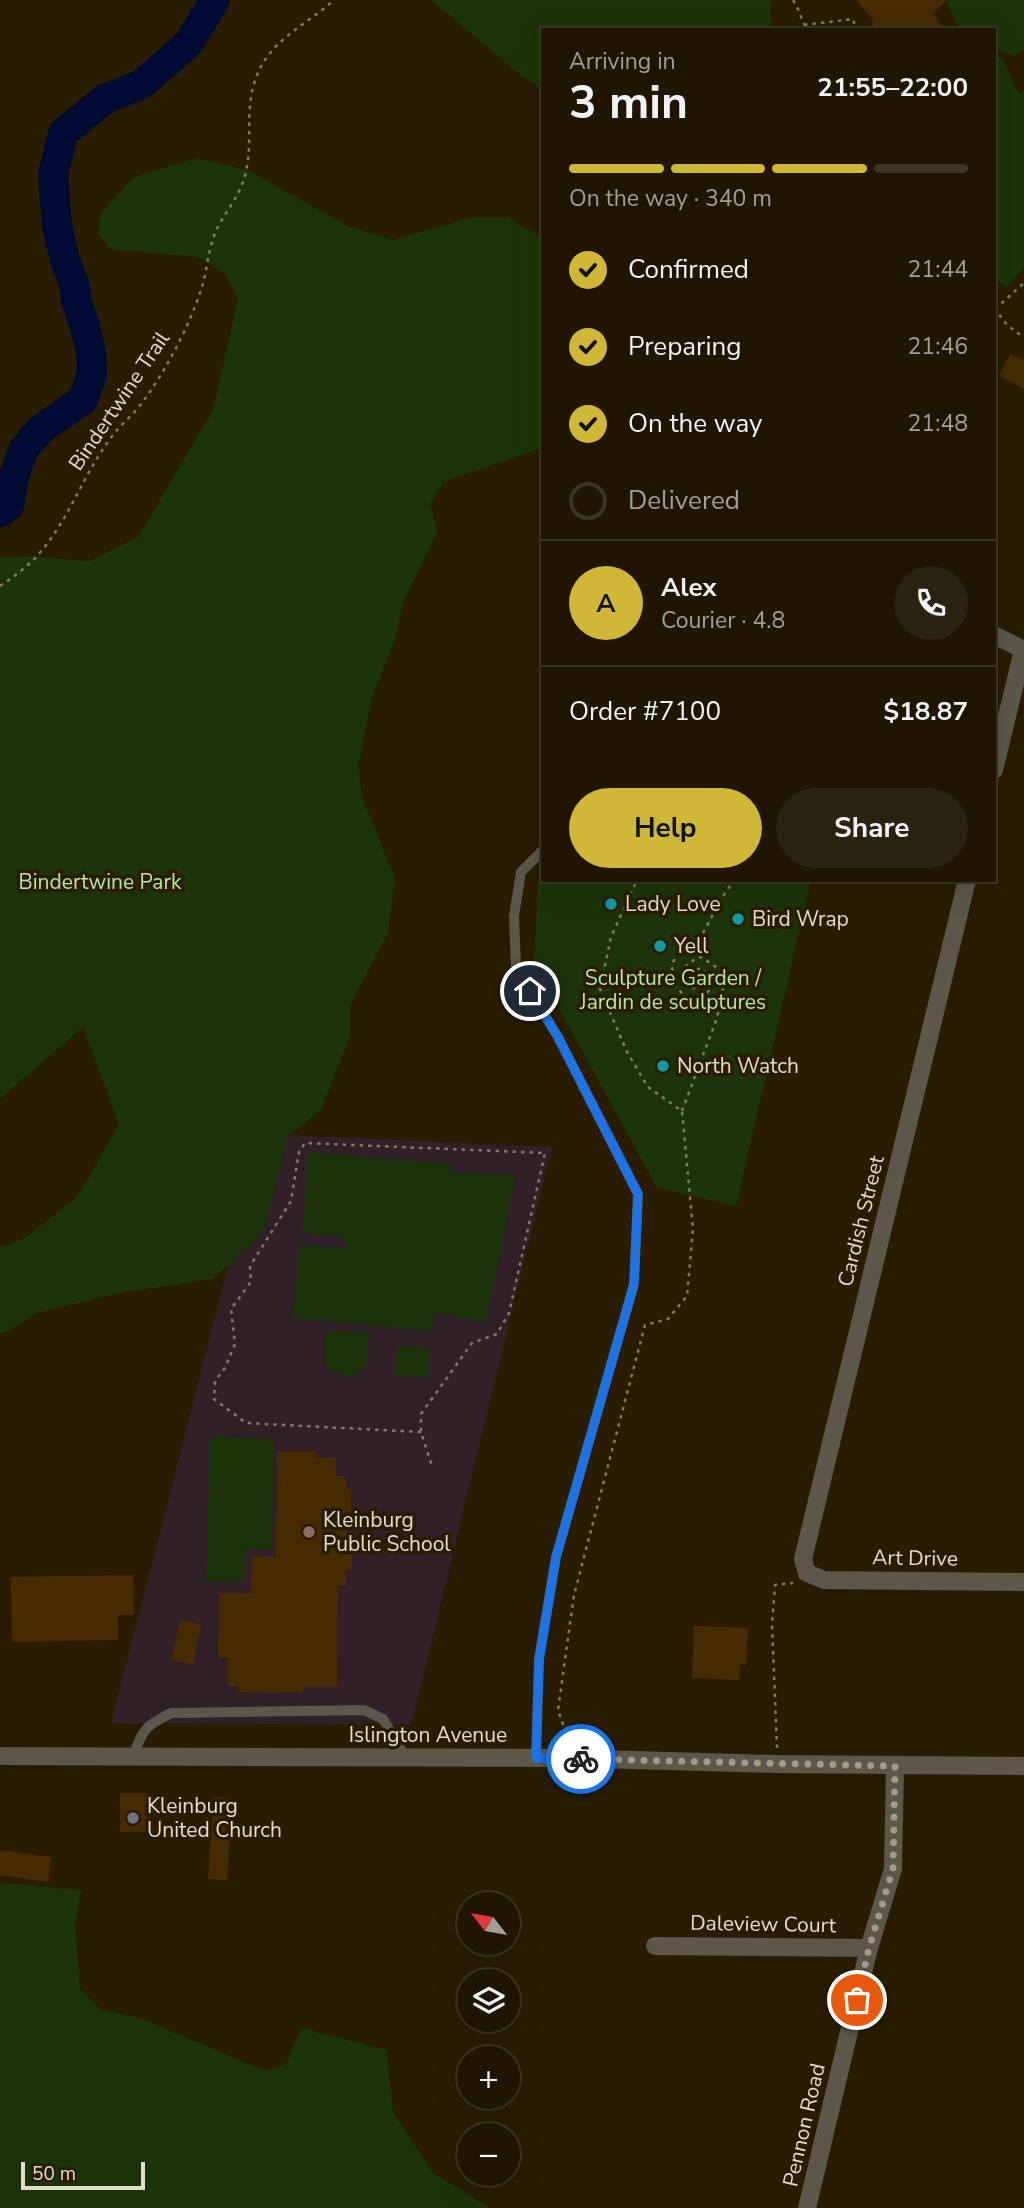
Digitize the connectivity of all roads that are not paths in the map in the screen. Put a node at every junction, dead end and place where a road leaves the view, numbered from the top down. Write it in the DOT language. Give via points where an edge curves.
graph roads {
  1 [pos="996,636"];
  2 [pos="1023,650"];
  3 [pos="996,762"];
  4 [pos="541,852"];
  5 [pos="967,882"];
  6 [pos="807,1573"];
  7 [pos="1024,1581"];
  8 [pos="0,1756"];
  9 [pos="133,1756"];
  10 [pos="406,1758"];
  11 [pos="536,1758"];
  12 [pos="895,1766"];
  13 [pos="1024,1766"];
  14 [pos="655,1946"];
  15 [pos="869,1948"];
  16 [pos="807,2208"];
  1 -- 2 [label="street"];
  2 -- 3 [label="street"];
  4 -- 11 [label="lane" via="521,872 514,916 516,968 558,1037 638,1194 634,1284 556,1557 539,1660"];
  5 -- 6 [label="street, Cardish Street" via="803,1559"];
  6 -- 7 [label="street, Art Drive" via="824,1580"];
  8 -- 9 [label="street, Islington Avenue"];
  9 -- 10 [label="street, Islington Avenue"];
  9 -- 10 [label="lane" via="149,1725 171,1713 364,1710 383,1719"];
  10 -- 11 [label="street, Islington Avenue"];
  11 -- 12 [label="street, Islington Avenue"];
  12 -- 13 [label="street, Islington Avenue"];
  12 -- 15 [label="street, Pennon Road" via="893,1869"];
  14 -- 15 [label="street, Daleview Court"];
  15 -- 16 [label="street, Pennon Road"];
}
